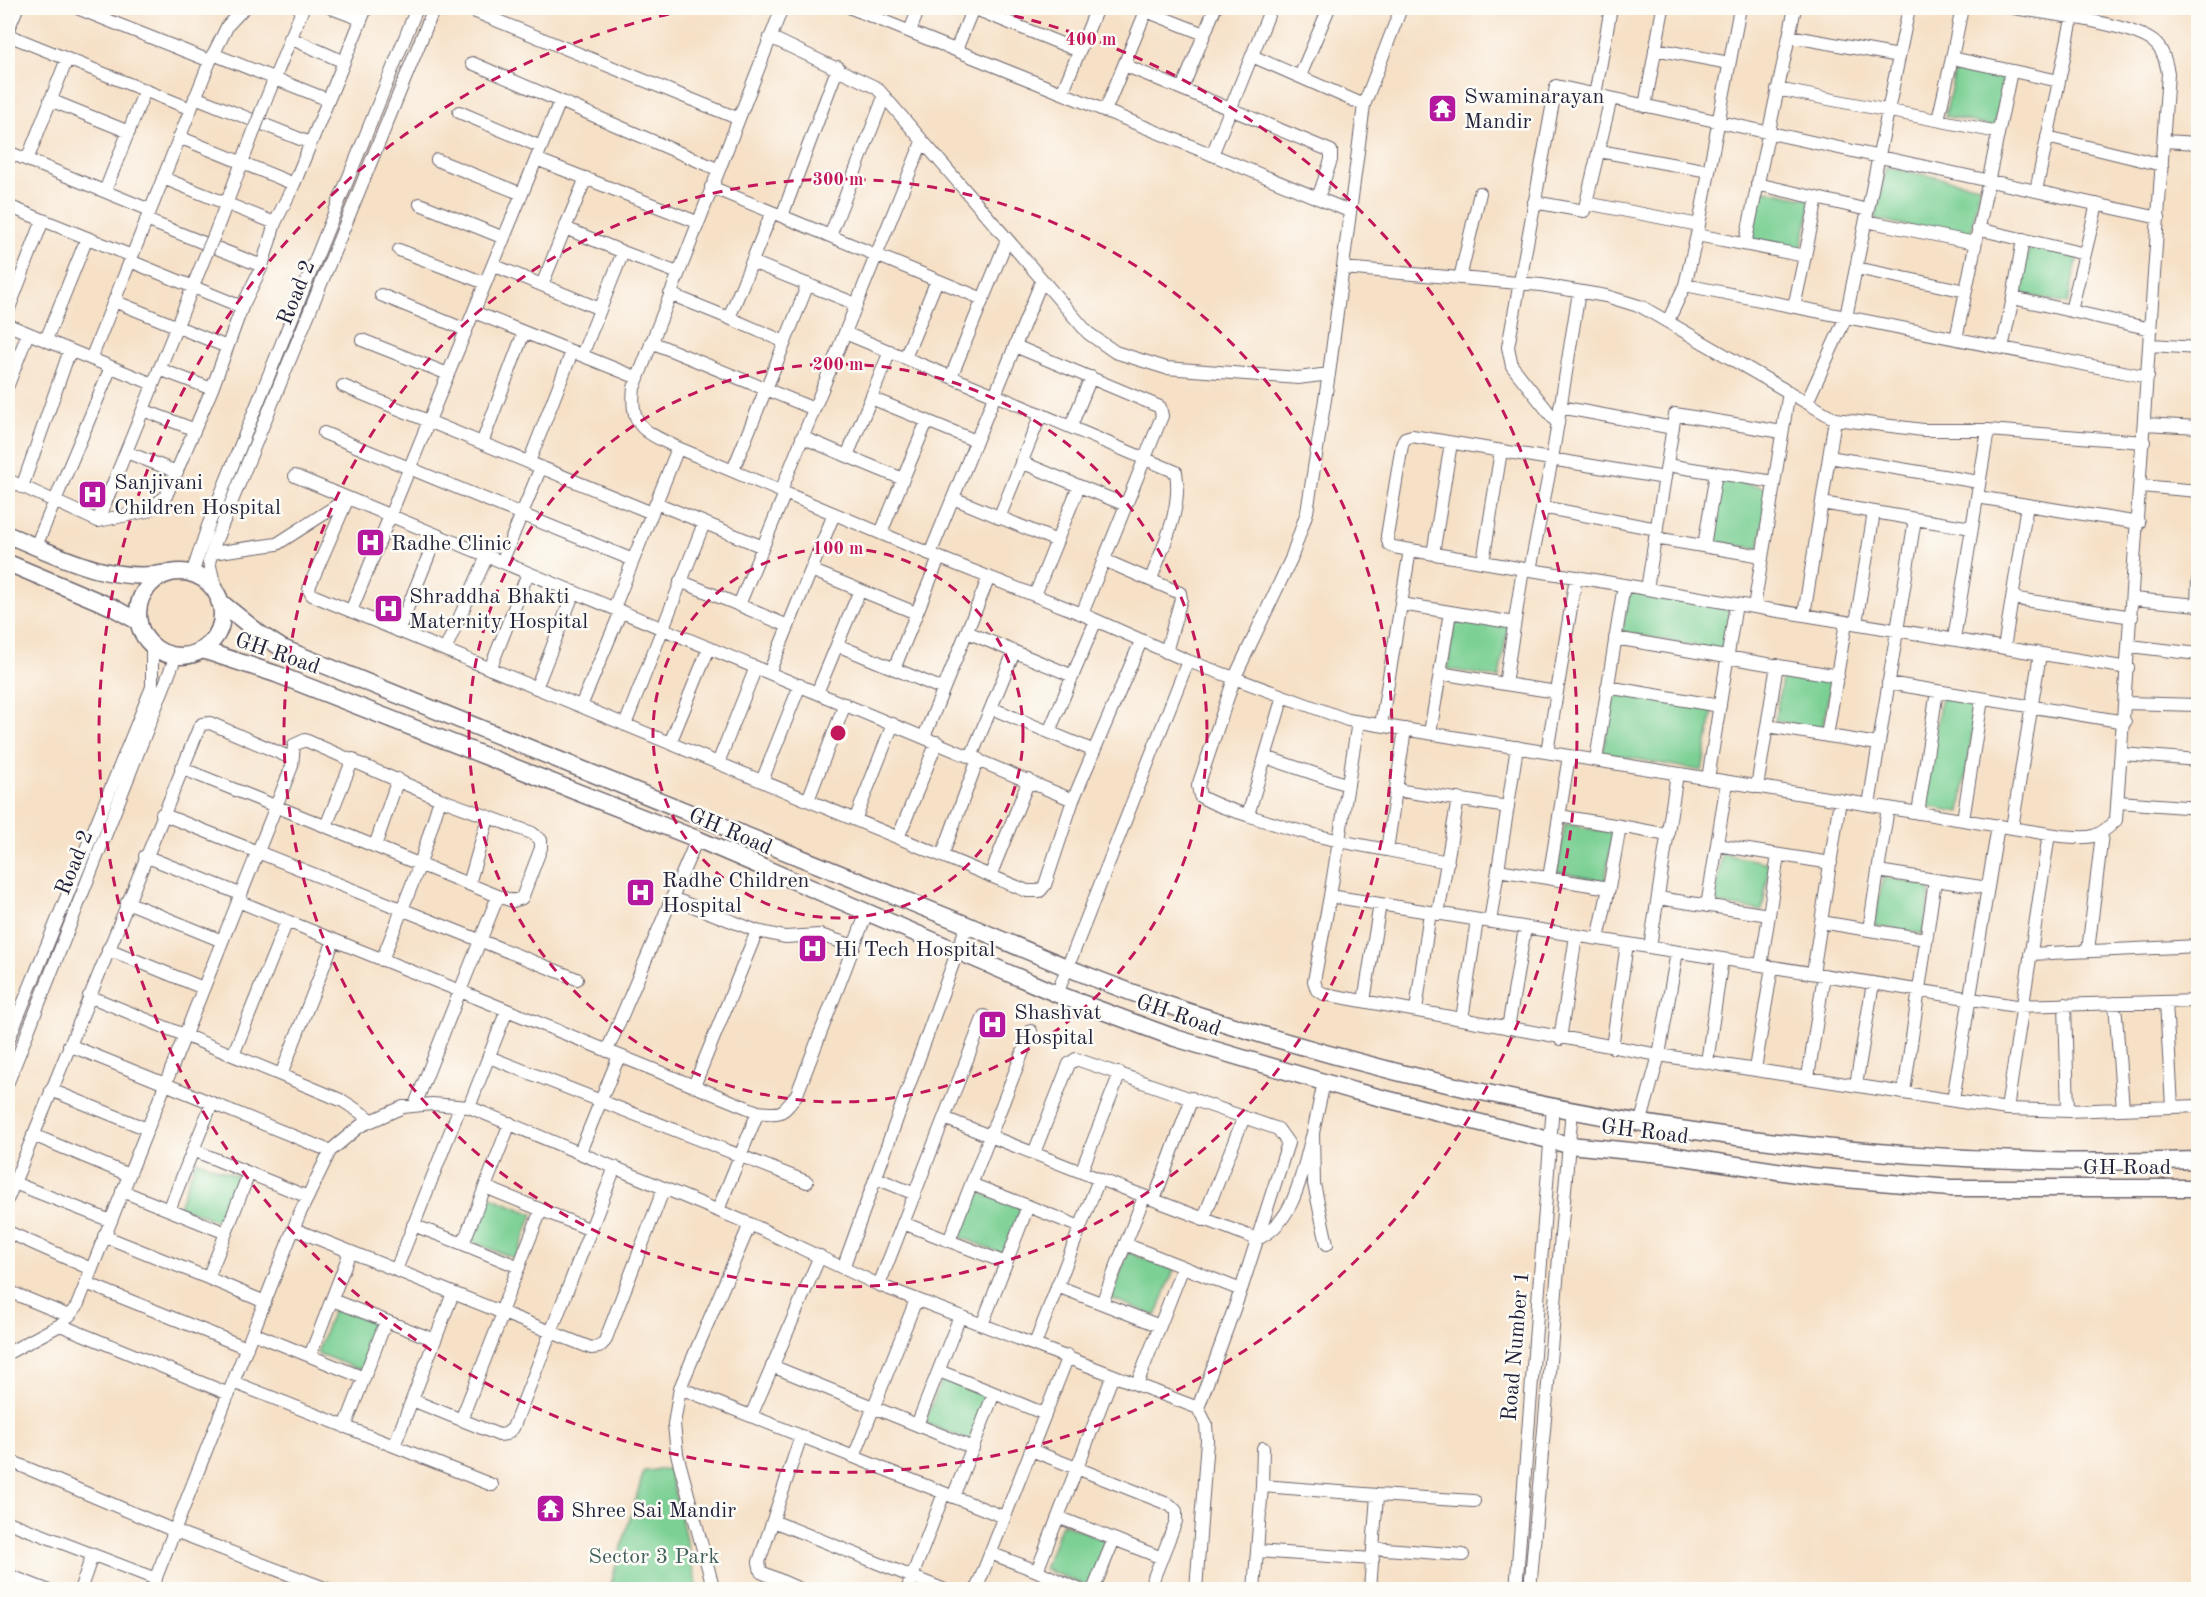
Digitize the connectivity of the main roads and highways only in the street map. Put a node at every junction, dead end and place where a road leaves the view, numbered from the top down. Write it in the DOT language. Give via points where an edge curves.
graph roads {
  1 [pos="8,534"];
  2 [pos="8,563"];
  3 [pos="170,572"];
  4 [pos="218,598"];
  5 [pos="139,622"];
  6 [pos="202,650"];
  7 [pos="2199,1160"];
  8 [pos="2199,1188"];
  1 -- 3 [label="main road" via="102,572 127,577"];
  2 -- 5 [label="main road"];
  3 -- 4 [label="main road" via="192,574 210,586"];
  3 -- 5 [label="main road" via="149,587 142,598"];
  4 -- 6 [label="main road" via="220,628"];
  4 -- 7 [label="main road, GH Road" via="282,648 1066,967 1171,1006 1301,1047 1572,1109 1661,1126 1821,1147 1975,1158"];
  5 -- 6 [label="main road" via="152,645 176,656"];
  6 -- 8 [label="main road, GH Road" via="276,674 697,839 1057,994 1175,1038 1324,1082 1569,1145 1671,1155 1810,1176 1950,1188"];
}
